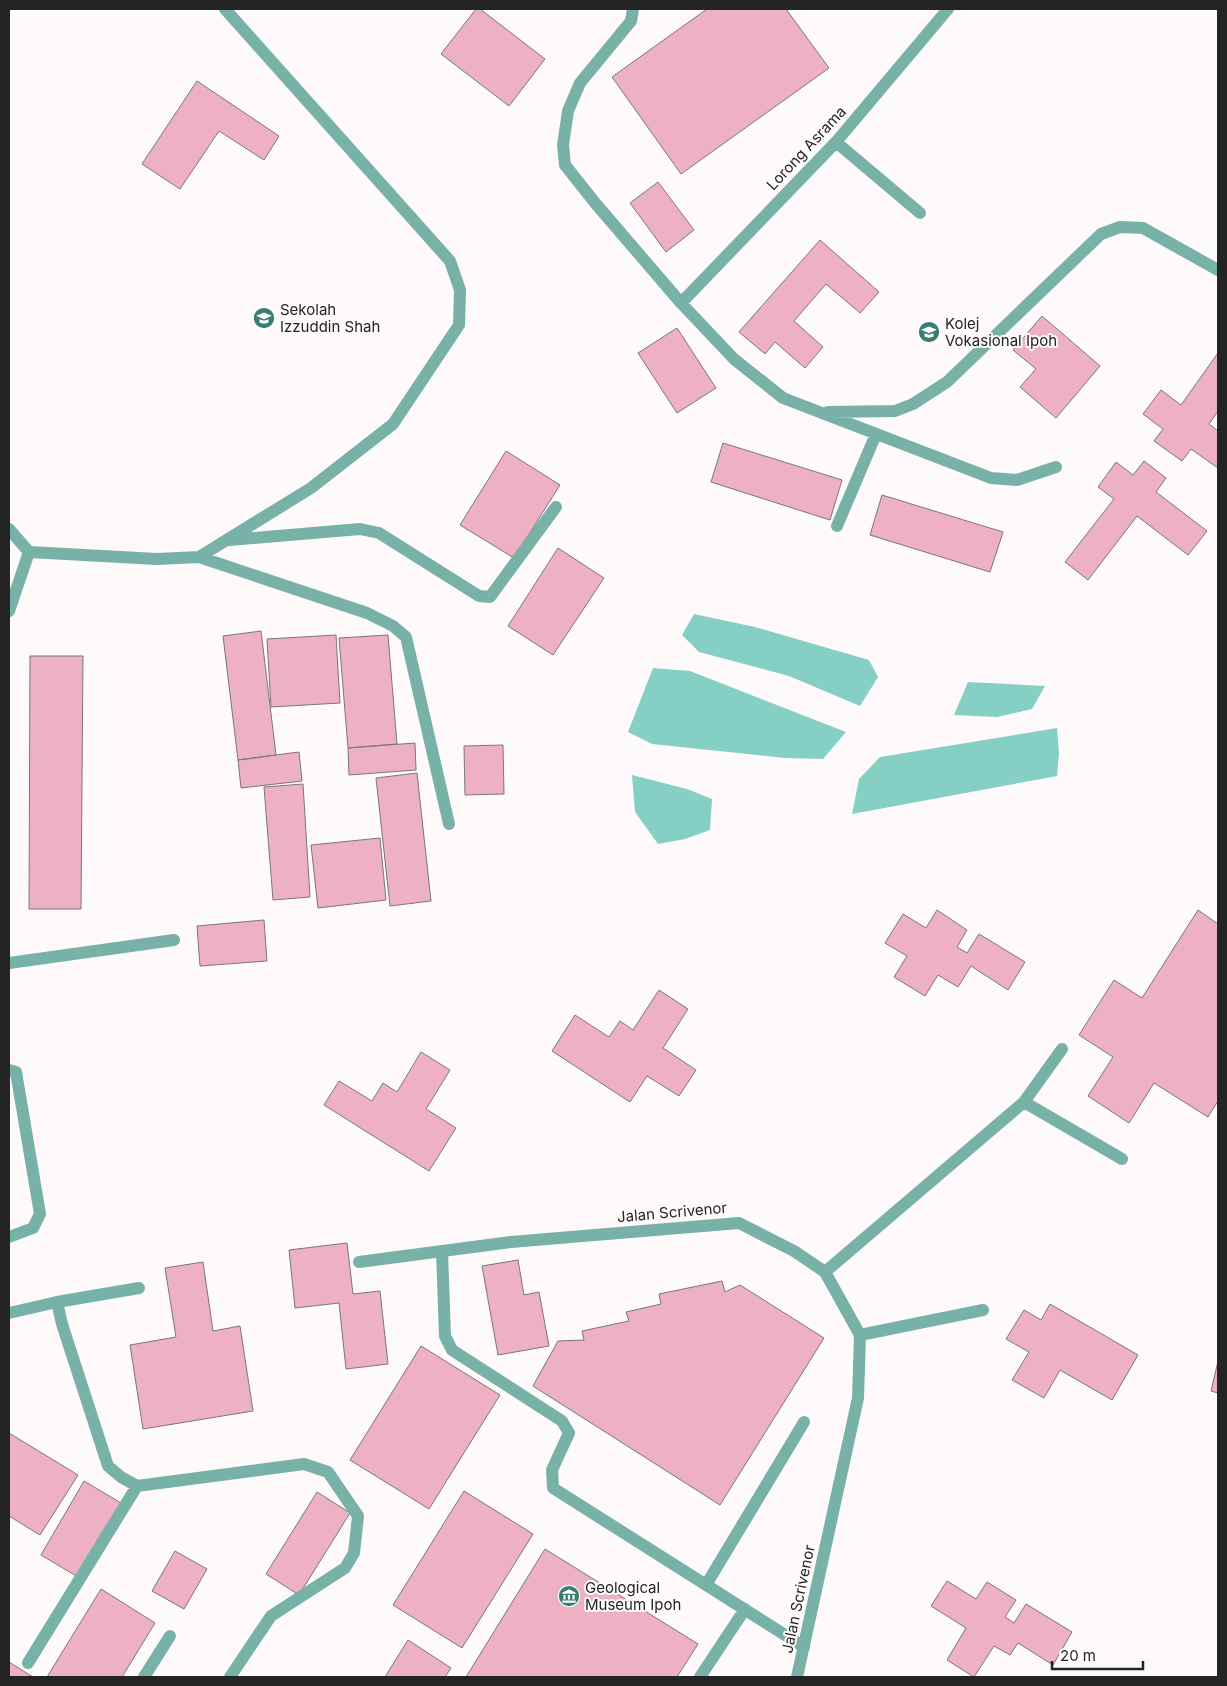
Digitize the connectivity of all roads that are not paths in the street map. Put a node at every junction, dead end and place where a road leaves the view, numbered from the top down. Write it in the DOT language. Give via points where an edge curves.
graph roads {
  1 [pos="225,9"];
  2 [pos="634,9"];
  3 [pos="948,9"];
  4 [pos="836,142"];
  5 [pos="920,213"];
  6 [pos="1218,270"];
  7 [pos="681,303"];
  8 [pos="820,412"];
  9 [pos="876,434"];
  10 [pos="1056,467"];
  11 [pos="556,507"];
  12 [pos="837,526"];
  13 [pos="9,529"];
  14 [pos="226,540"];
  15 [pos="29,552"];
  16 [pos="199,557"];
  17 [pos="9,611"];
  18 [pos="450,824"];
  19 [pos="174,940"];
  20 [pos="9,963"];
  21 [pos="1062,1049"];
  22 [pos="9,1070"];
  23 [pos="1024,1102"];
  24 [pos="1122,1159"];
  25 [pos="9,1237"];
  26 [pos="442,1251"];
  27 [pos="359,1262"];
  28 [pos="825,1272"];
  29 [pos="139,1288"];
  30 [pos="57,1302"];
  31 [pos="983,1310"];
  32 [pos="9,1313"];
  33 [pos="860,1335"];
  34 [pos="804,1422"];
  35 [pos="137,1486"];
  36 [pos="706,1585"];
  37 [pos="745,1610"];
  38 [pos="170,1636"];
  39 [pos="804,1647"];
  40 [pos="28,1663"];
  41 [pos="144,1677"];
  42 [pos="230,1677"];
  43 [pos="700,1677"];
  44 [pos="798,1677"];
  1 -- 14 [label="street" via="450,261 460,290 459,325 393,424 311,488"];
  2 -- 7 [label="street" via="631,20 580,83 568,111 563,145 565,165"];
  3 -- 4 [label="street, Lorong Asrama"];
  4 -- 5 [label="street"];
  4 -- 7 [label="street, Lorong Asrama"];
  6 -- 8 [label="street" via="1142,228 1120,227 1101,234 947,382 913,404 895,410"];
  7 -- 8 [label="street" via="734,359 783,398"];
  8 -- 9 [label="street"];
  9 -- 10 [label="street" via="991,478 1017,480"];
  9 -- 12 [label="street"];
  11 -- 14 [label="street" via="490,597 479,596 379,532 360,529"];
  13 -- 15 [label="street"];
  14 -- 16 [label="street"];
  15 -- 16 [label="street" via="158,559"];
  15 -- 17 [label="street"];
  16 -- 18 [label="street" via="367,613 406,637"];
  19 -- 20 [label="street"];
  21 -- 23 [label="street"];
  22 -- 25 [label="street" via="16,1072 40,1214 33,1228"];
  23 -- 24 [label="street"];
  23 -- 28 [label="street"];
  26 -- 27 [label="street, Jalan Scrivenor"];
  26 -- 28 [label="street, Jalan Scrivenor" via="738,1222 794,1251"];
  26 -- 36 [label="street" via="445,1336 452,1350 562,1421 569,1433 552,1470 553,1488"];
  28 -- 33 [label="street, Jalan Scrivenor"];
  29 -- 30 [label="street"];
  30 -- 32 [label="street"];
  30 -- 35 [label="street" via="108,1466"];
  31 -- 33 [label="street"];
  33 -- 39 [label="street, Jalan Scrivenor" via="858,1398"];
  34 -- 36 [label="street"];
  35 -- 40 [label="street"];
  35 -- 42 [label="street" via="304,1464 328,1472 358,1516 354,1553 345,1568 271,1616"];
  36 -- 37 [label="street"];
  37 -- 39 [label="street"];
  37 -- 43 [label="street"];
  38 -- 41 [label="street"];
  39 -- 44 [label="street, Jalan Scrivenor"];
}
